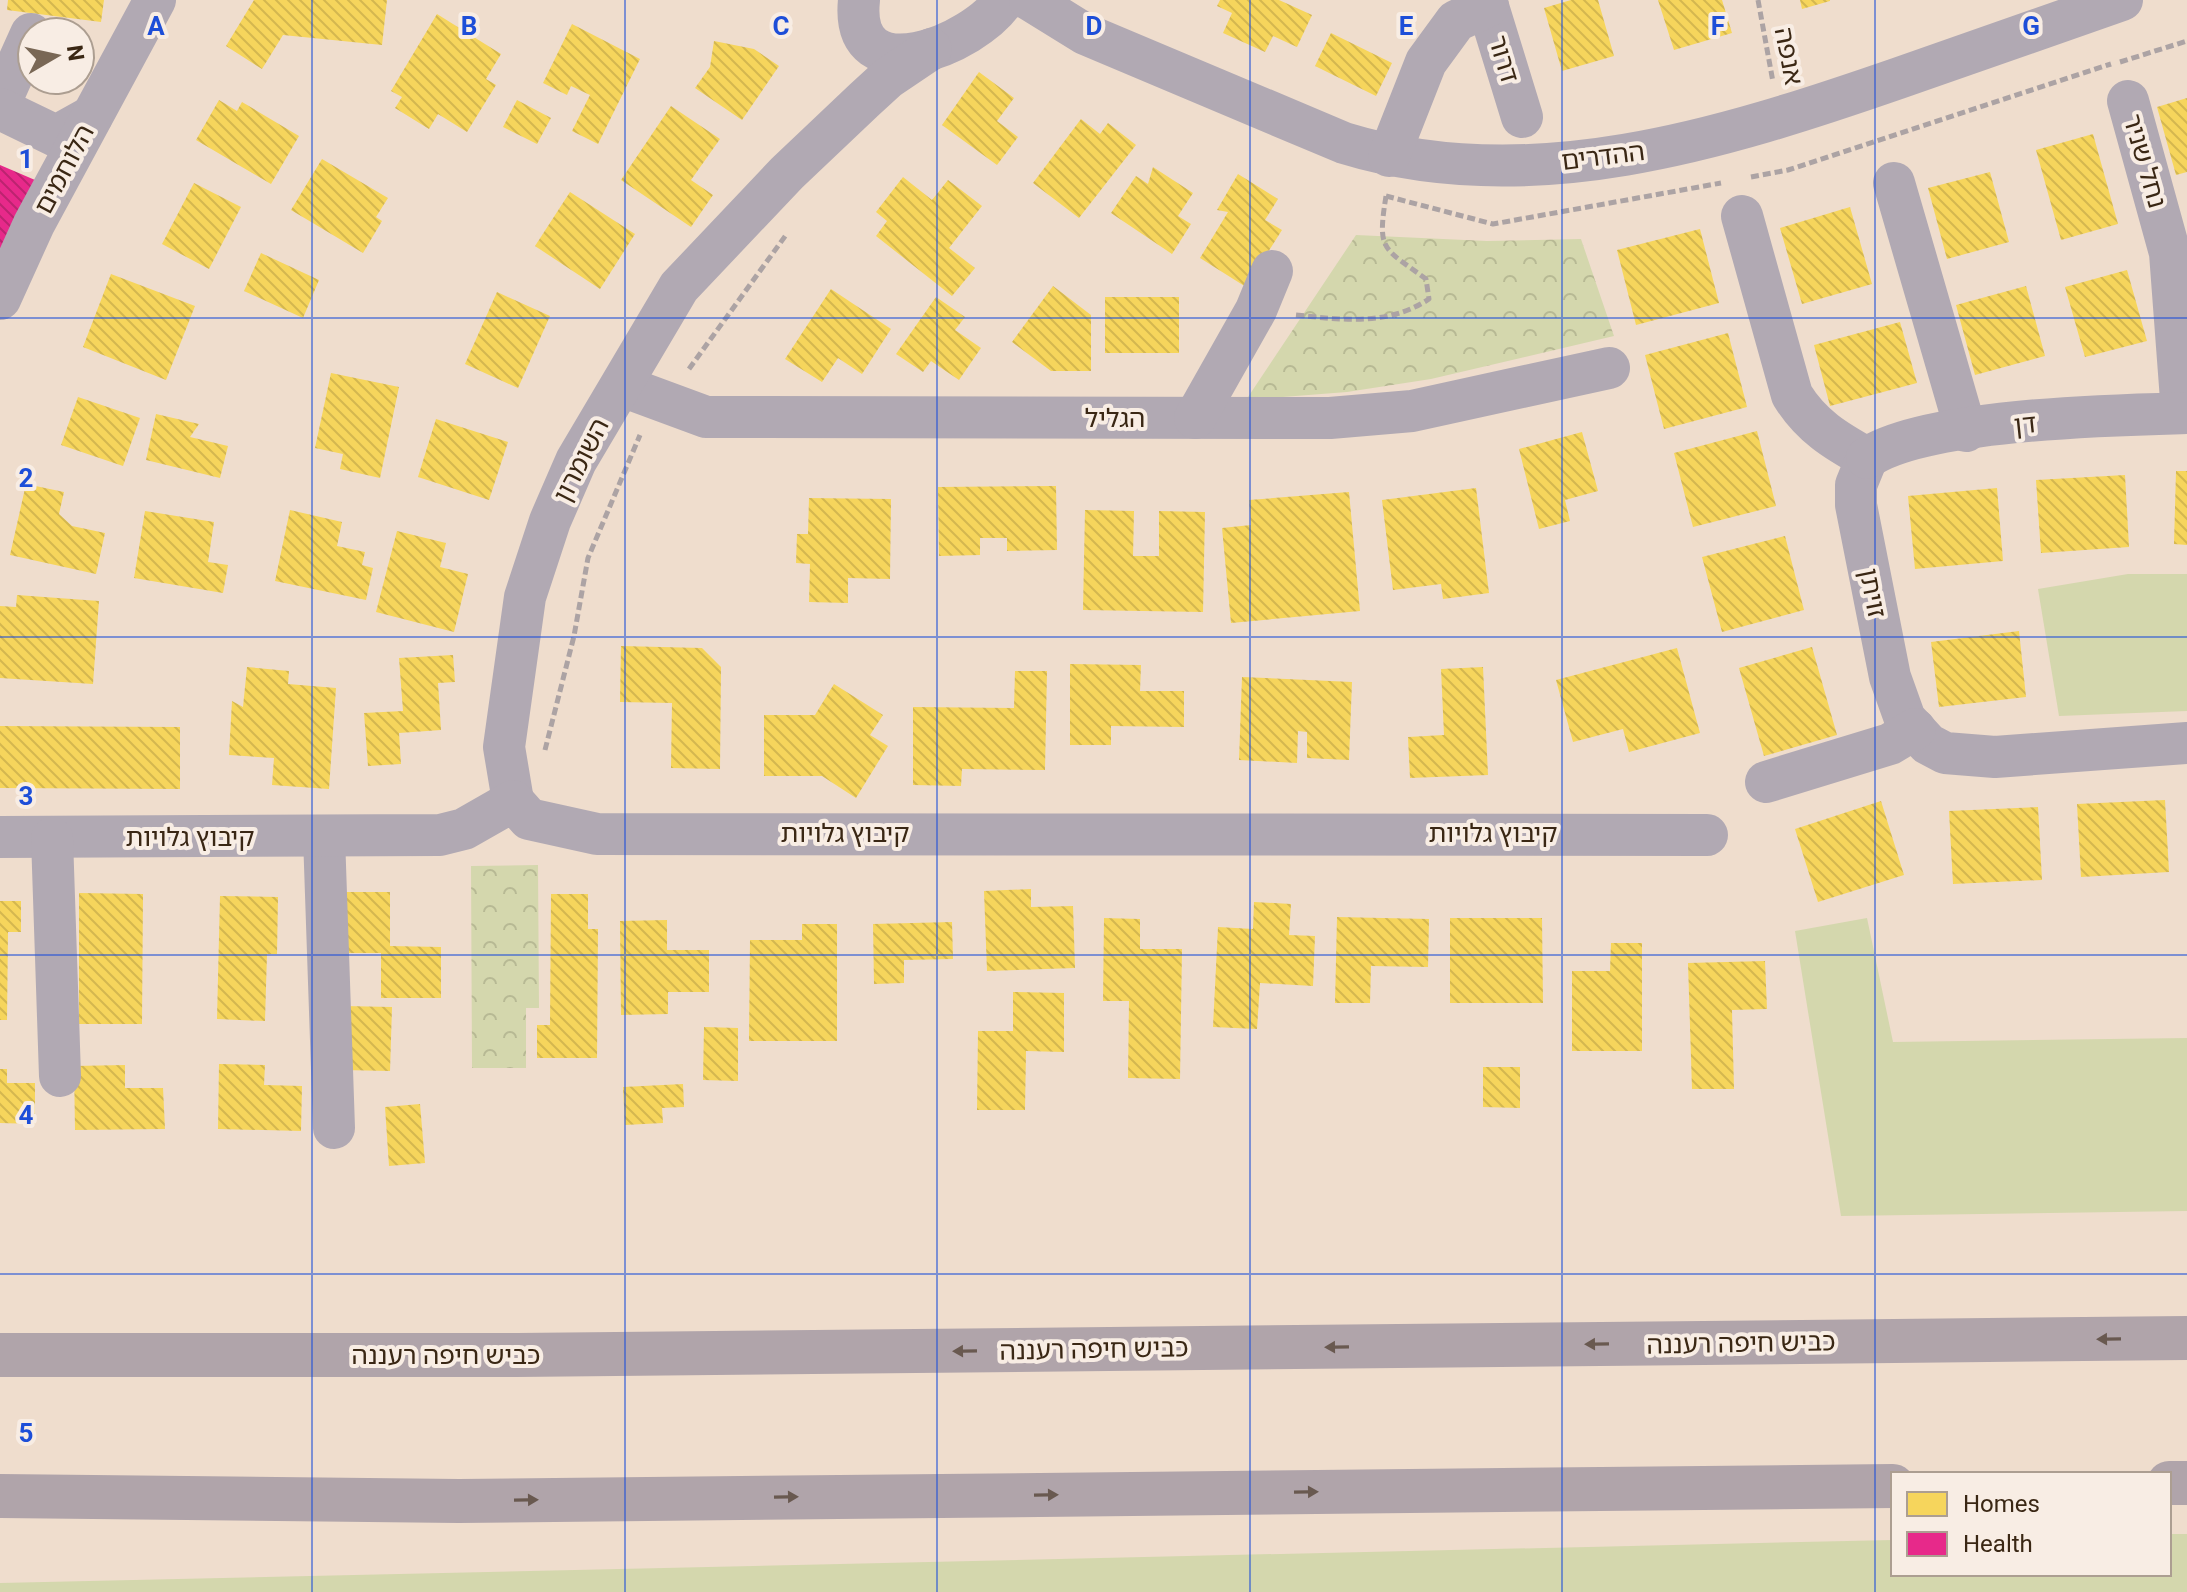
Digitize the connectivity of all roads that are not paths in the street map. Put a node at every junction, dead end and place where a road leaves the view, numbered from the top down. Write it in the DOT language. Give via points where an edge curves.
graph roads {
  1 [pos="155,0"];
  2 [pos="1030,0"];
  3 [pos="2122,0"];
  4 [pos="1487,3"];
  5 [pos="855,13"];
  6 [pos="989,15"];
  7 [pos="1085,34"];
  8 [pos="931,49"];
  9 [pos="16,67"];
  10 [pos="74,96"];
  11 [pos="2128,101"];
  12 [pos="0,103"];
  13 [pos="0,109"];
  14 [pos="92,116"];
  15 [pos="1522,117"];
  16 [pos="56,136"];
  17 [pos="787,173"];
  18 [pos="1388,176"];
  19 [pos="1894,183"];
  20 [pos="1742,216"];
  21 [pos="1272,271"];
  22 [pos="0,299"];
  23 [pos="1609,368"];
  24 [pos="622,386"];
  25 [pos="2185,413"];
  26 [pos="1195,418"];
  27 [pos="1966,431"];
  28 [pos="1867,458"];
  29 [pos="1915,729"];
  30 [pos="2187,743"];
  31 [pos="1766,782"];
  32 [pos="513,801"];
  33 [pos="1707,835"];
  34 [pos="324,836"];
  35 [pos="0,837"];
  36 [pos="52,838"];
  37 [pos="60,1076"];
  38 [pos="334,1128"];
  39 [pos="2187,1338"];
  40 [pos="0,1355"];
  41 [pos="1891,1486"];
  42 [pos="0,1496"];
  43 [pos="459,1501"];
  44 [pos="0,1511"];
  1 -- 14 [label="street, הלוחמים"];
  2 -- 7 [label="street, ההדרים"];
  3 -- 18 [label="street, ההדרים" via="1781,119 1700,141 1536,164 1437,163"];
  4 -- 15 [label="street, דרור"];
  4 -- 18 [label="street" via="1456,21 1426,62"];
  5 -- 8 [label="street" via="875,49 887,54"];
  5 -- 17 [label="street, השומרון" via="850,75"];
  6 -- 7 [label="street, ההדרים" via="1029,27"];
  6 -- 8 [label="street"];
  7 -- 18 [label="street, ההדרים" via="1344,143"];
  8 -- 17 [label="street, השומרון" via="888,78"];
  9 -- 12 [label="street"];
  10 -- 16 [label="street"];
  11 -- 25 [label="street, נחל שניר" via="2170,253"];
  13 -- 16 [label="street"];
  14 -- 16 [label="street"];
  14 -- 22 [label="street, הלוחמים"];
  17 -- 24 [label="street, השומרון" via="679,287"];
  19 -- 27 [label="street"];
  20 -- 28 [label="street" via="1792,395 1805,417"];
  21 -- 26 [label="street"];
  23 -- 26 [label="street, הגליל" via="1412,411 1330,418"];
  24 -- 26 [label="street, הגליל" via="706,417"];
  24 -- 32 [label="street, השומרון" via="576,461 525,597 504,747"];
  25 -- 27 [label="street, דן" via="2096,416"];
  27 -- 28 [label="street, דן" via="1907,439"];
  28 -- 29 [label="street, זויתן" via="1856,485 1856,505 1890,677 1905,719"];
  29 -- 30 [label="street, זויתן" via="1945,753 1967,756"];
  29 -- 31 [label="street" via="1890,744"];
  32 -- 33 [label="street, קיבוץ גלויות" via="529,819 597,834"];
  32 -- 34 [label="street, קיבוץ גלויות" via="464,829 440,835"];
  34 -- 36 [label="street, קיבוץ גלויות"];
  34 -- 38 [label="street"];
  35 -- 36 [label="street, קיבוץ גלויות"];
  36 -- 37 [label="street"];
  39 -- 40 [label="highway, כביש חיפה רעננה, one-way" via="517,1355"];
  43 -- 41 [label="highway, one-way"];
  42 -- 43 [label="highway"];
  43 -- 44 [label="highway"];
}
